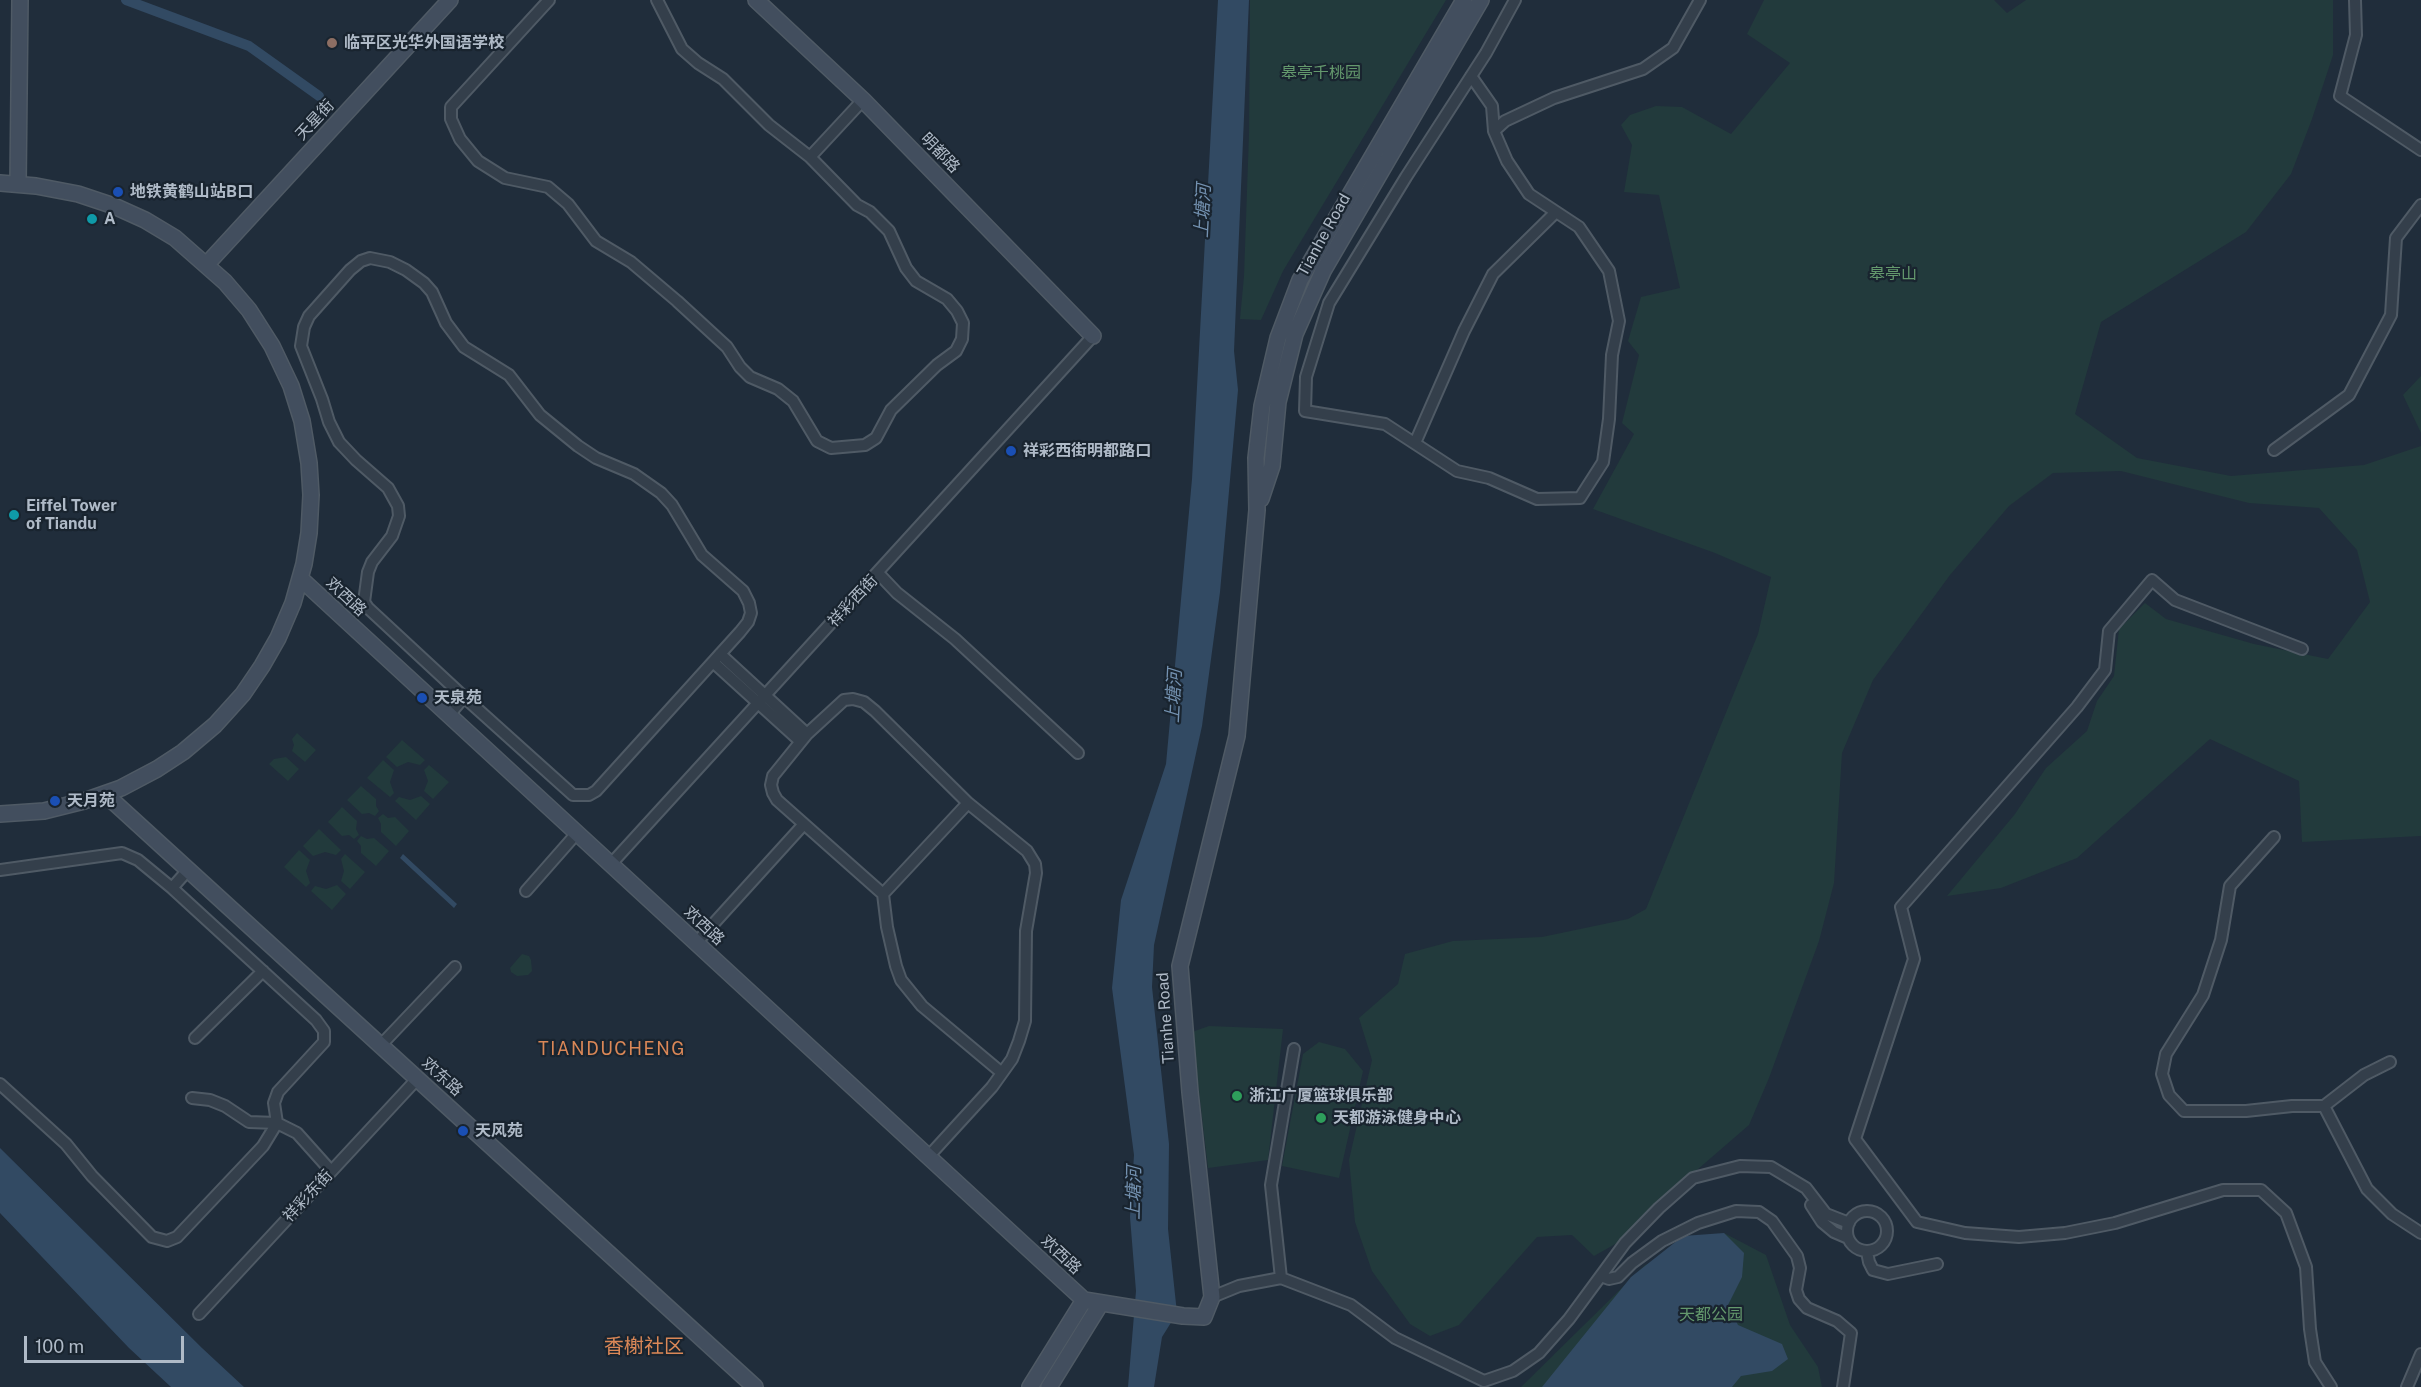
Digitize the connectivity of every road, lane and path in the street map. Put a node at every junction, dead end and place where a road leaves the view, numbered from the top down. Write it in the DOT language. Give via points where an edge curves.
graph roads {
  1 [pos="20,0"];
  2 [pos="450,0"];
  3 [pos="549,0"];
  4 [pos="657,0"];
  5 [pos="756,0"];
  6 [pos="1464,0"];
  7 [pos="1481,0"];
  8 [pos="1515,0"];
  9 [pos="1700,0"];
  10 [pos="2355,0"];
  11 [pos="1471,76"];
  12 [pos="863,100"];
  13 [pos="1494,131"];
  14 [pos="2421,150"];
  15 [pos="810,158"];
  16 [pos="0,183"];
  17 [pos="18,184"];
  18 [pos="2421,205"];
  19 [pos="1556,212"];
  20 [pos="207,264"];
  21 [pos="1093,336"];
  22 [pos="1415,443"];
  23 [pos="2274,450"];
  24 [pos="1257,510"];
  25 [pos="878,573"];
  26 [pos="300,578"];
  27 [pos="2302,649"];
  28 [pos="717,658"];
  29 [pos="464,697"];
  30 [pos="762,699"];
  31 [pos="449,715"];
  32 [pos="803,738"];
  33 [pos="1078,753"];
  34 [pos="105,794"];
  35 [pos="968,804"];
  36 [pos="0,814"];
  37 [pos="804,824"];
  38 [pos="577,833"];
  39 [pos="2274,837"];
  40 [pos="611,864"];
  41 [pos="0,870"];
  42 [pos="188,870"];
  43 [pos="172,888"];
  44 [pos="526,891"];
  45 [pos="882,894"];
  46 [pos="696,943"];
  47 [pos="455,967"];
  48 [pos="263,971"];
  49 [pos="195,1038"];
  50 [pos="381,1045"];
  51 [pos="1294,1049"];
  52 [pos="2390,1062"];
  53 [pos="1002,1073"];
  54 [pos="417,1078"];
  55 [pos="0,1083"];
  56 [pos="192,1098"];
  57 [pos="2324,1106"];
  58 [pos="277,1123"];
  59 [pos="928,1157"];
  60 [pos="1772,1167"];
  61 [pos="332,1171"];
  62 [pos="1849,1223"];
  63 [pos="2421,1233"];
  64 [pos="1848,1238"];
  65 [pos="1868,1252"];
  66 [pos="1936,1264"];
  67 [pos="1600,1276"];
  68 [pos="1281,1278"];
  69 [pos="1212,1297"];
  70 [pos="1084,1300"];
  71 [pos="1101,1303"];
  72 [pos="199,1314"];
  73 [pos="2421,1354"];
  74 [pos="755,1387"];
  75 [pos="1030,1387"];
  76 [pos="1049,1387"];
  77 [pos="1844,1387"];
  78 [pos="2331,1387"];
  79 [pos="2407,1387"];
  1 -- 17 [label="main road"];
  2 -- 20 [label="main road, 天星街"];
  3 -- 15 [label="street" via="451,106 451,119 460,139 478,161 505,178 548,187 568,204 596,241 631,262 677,301 727,347 750,376 793,401 817,441 831,448 865,445 876,438 891,410 937,364 956,351 963,323 947,299 916,281 889,231 870,212 856,205"];
  4 -- 15 [label="street" via="682,49 723,79 769,125"];
  5 -- 12 [label="main road, 明都路"];
  6 -- 24 [label="main road, Tianhe Road" via="1300,280 1278,338 1262,406 1256,458"];
  7 -- 24 [label="main road, Tianhe Road" via="1323,271 1295,334 1278,402 1272,466"];
  8 -- 11 [label="street"];
  9 -- 13 [label="street" via="1673,48 1643,69 1554,99 1505,121"];
  10 -- 14 [label="street" via="2356,35 2340,96"];
  11 -- 13 [label="street" via="1492,106"];
  11 -- 22 [label="street" via="1329,303 1306,376 1305,411 1385,424"];
  12 -- 15 [label="street"];
  12 -- 21 [label="main road, 明都路"];
  13 -- 19 [label="street" via="1507,161 1529,194"];
  16 -- 17 [label="main road"];
  17 -- 20 [label="main road" via="78,194 114,206 175,238"];
  18 -- 23 [label="street" via="2396,238 2391,315 2349,395"];
  19 -- 22 [label="street" via="1493,274"];
  19 -- 22 [label="street" via="1579,227 1609,271 1619,321 1612,356 1603,462 1580,498 1537,499 1489,478 1457,471"];
  20 -- 26 [label="main road" via="249,310 272,346 302,421 311,495 309,533"];
  21 -- 25 [label="street, 祥彩西街"];
  24 -- 69 [label="main road, Tianhe Road" via="1237,736 1180,966"];
  25 -- 30 [label="street, 祥彩西街"];
  25 -- 33 [label="street"];
  26 -- 31 [label="main road, 欢西路"];
  26 -- 34 [label="main road" via="278,638 226,713 183,752"];
  27 -- 78 [label="street" via="2175,600 2152,580 2109,631 2106,670 1901,907 1914,959 1855,1139 1917,1222 1965,1233 2019,1237 2065,1233 2115,1223 2223,1190 2261,1190 2286,1213 2306,1267 2315,1362"];
  28 -- 29 [label="street" via="596,791 580,797 573,795"];
  28 -- 29 [label="street" via="748,622 749,603 743,591 702,555 672,505 649,483 596,458 540,415 509,375 478,357 455,337 424,283 390,262 370,258 350,270 309,316 301,346 339,442 388,488 398,506 392,536 368,572 364,602"];
  28 -- 30 [label="street"];
  29 -- 31 [label="street"];
  30 -- 32 [label="street"];
  30 -- 40 [label="street, 祥彩西街"];
  31 -- 38 [label="main road, 欢西路"];
  32 -- 35 [label="street" via="844,700 864,702"];
  32 -- 37 [label="street" via="773,776 771,785 777,800"];
  34 -- 36 [label="main road" via="44,811"];
  34 -- 42 [label="main road, 欢东路"];
  35 -- 45 [label="street"];
  35 -- 53 [label="street" via="1027,851 1035,864 1026,931 1024,1022 1012,1059"];
  37 -- 45 [label="street"];
  37 -- 46 [label="street"];
  38 -- 40 [label="main road, 欢西路"];
  38 -- 44 [label="street"];
  39 -- 57 [label="street" via="2230,886 2221,940 2203,995 2166,1054 2162,1074 2169,1095 2184,1111"];
  40 -- 46 [label="main road, 欢西路"];
  41 -- 43 [label="street" via="123,853 138,860"];
  42 -- 43 [label="street"];
  42 -- 50 [label="main road, 欢东路"];
  43 -- 48 [label="street"];
  45 -- 53 [label="street" via="901,980 922,1006"];
  46 -- 59 [label="main road, 欢西路"];
  47 -- 50 [label="street"];
  48 -- 49 [label="street"];
  48 -- 58 [label="street" via="324,1031 319,1050 278,1092 274,1103"];
  50 -- 54 [label="main road, 欢东路"];
  51 -- 68 [label="street" via="1271,1185"];
  52 -- 57 [label="street" via="2364,1075"];
  53 -- 59 [label="street"];
  54 -- 61 [label="street, 祥彩东街"];
  54 -- 74 [label="main road, 欢东路"];
  55 -- 58 [label="street" via="66,1144 152,1237 167,1241 177,1237 263,1146"];
  56 -- 58 [label="street" via="218,1103 249,1122"];
  57 -- 63 [label="street" via="2367,1189 2392,1214"];
  58 -- 61 [label="street" via="297,1133"];
  59 -- 70 [label="main road, 欢西路"];
  60 -- 62 [label="street" via="1806,1188 1826,1214"];
  60 -- 64 [label="street" via="1808,1200 1822,1222"];
  60 -- 67 [label="street" via="1740,1166 1693,1178 1625,1243"];
  61 -- 72 [label="street, 祥彩东街"];
  62 -- 64 [label="street"];
  62 -- 65 [label="street" via="1855,1215 1869,1211 1886,1222 1884,1243"];
  64 -- 65 [label="street" via="1855,1248"];
  65 -- 66 [label="street" via="1874,1270 1888,1274"];
  67 -- 68 [label="street" via="1539,1353 1513,1371 1484,1382 1395,1338 1351,1305"];
  67 -- 77 [label="street" via="1609,1280 1618,1276 1662,1241 1698,1223 1736,1211 1759,1212 1772,1221 1797,1256 1799,1299 1807,1308 1837,1321 1851,1333"];
  68 -- 69 [label="street" via="1239,1286"];
  69 -- 71 [label="main road" via="1204,1317"];
  70 -- 71 [label="main road"];
  70 -- 75 [label="main road"];
  71 -- 76 [label="main road"];
  73 -- 79 [label="street"];
}
